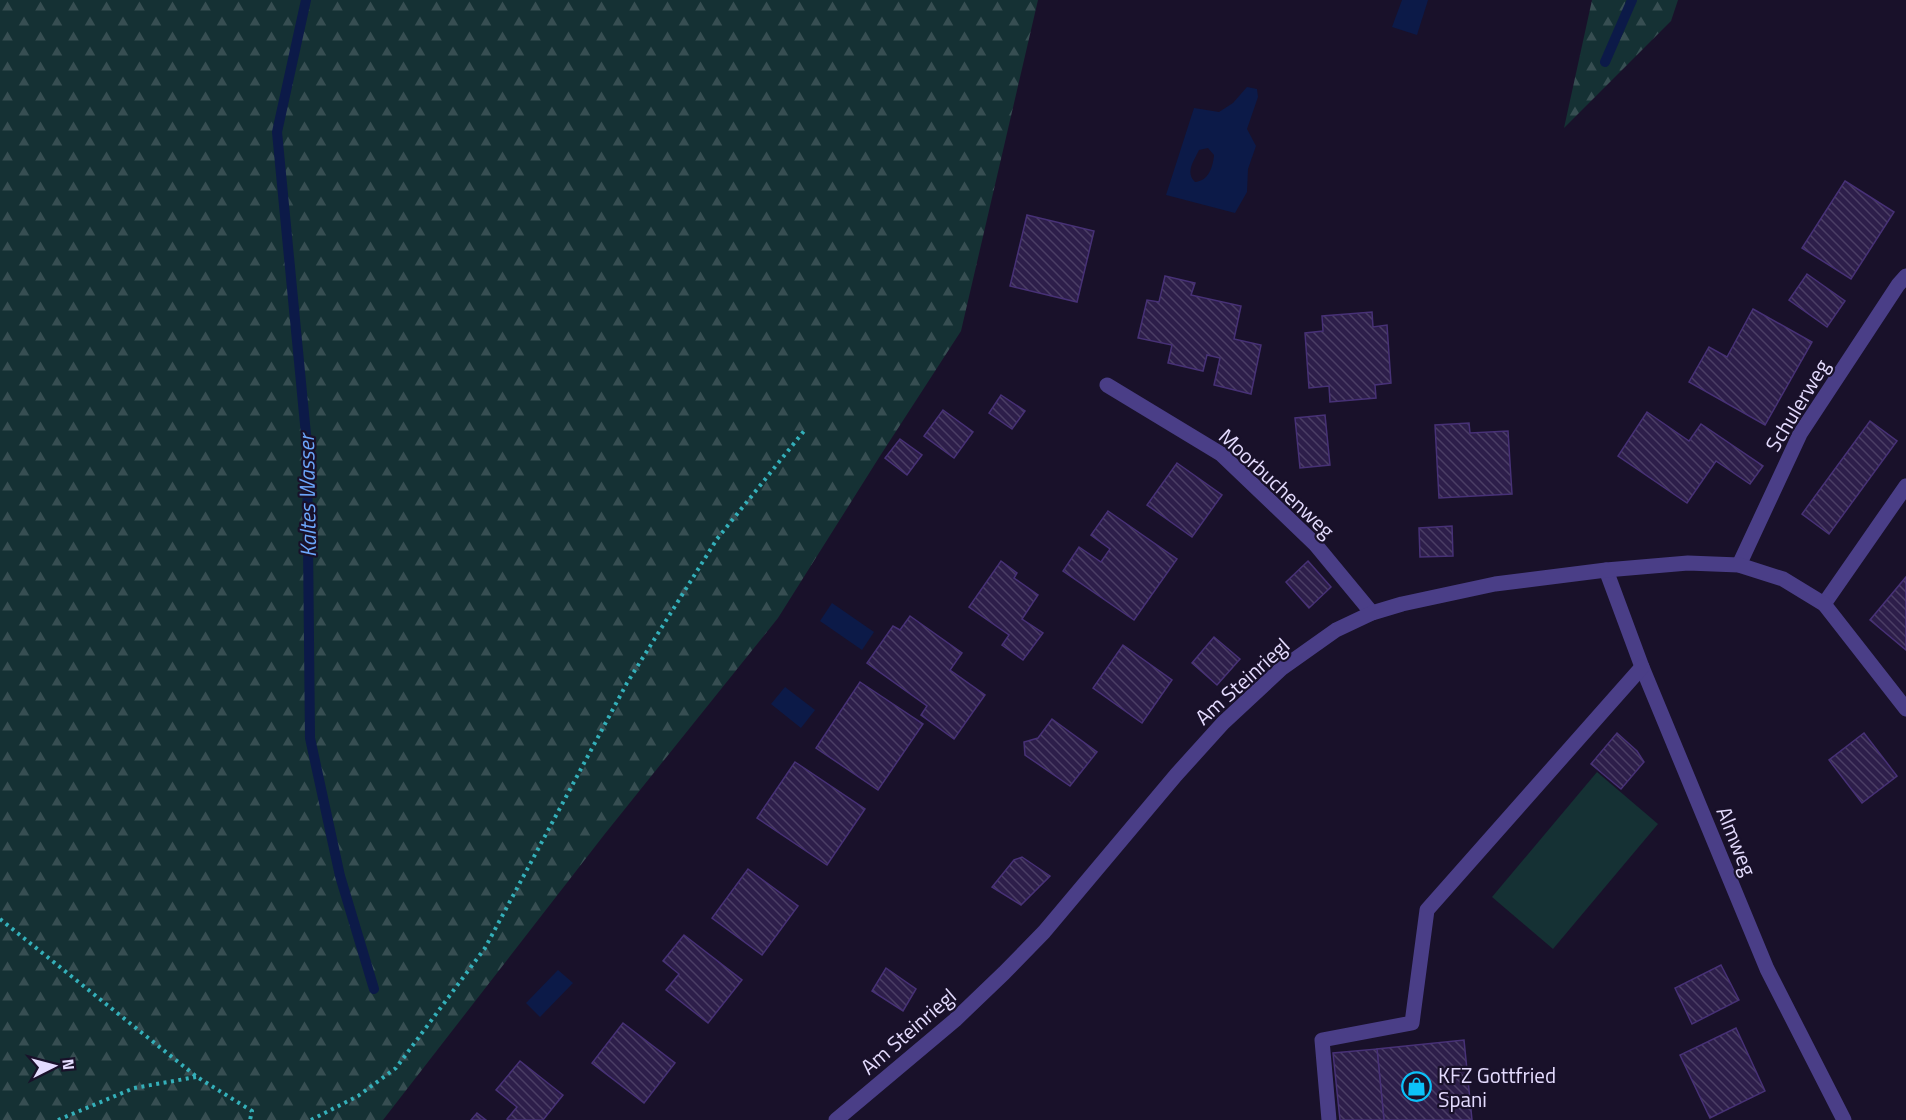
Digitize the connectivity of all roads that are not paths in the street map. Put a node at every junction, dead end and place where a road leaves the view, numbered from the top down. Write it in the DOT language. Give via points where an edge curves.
graph roads {
  1 [pos="1906,276"];
  2 [pos="1107,385"];
  3 [pos="1906,486"];
  4 [pos="1739,565"];
  5 [pos="1606,570"];
  6 [pos="1824,604"];
  7 [pos="1372,613"];
  8 [pos="1642,667"];
  9 [pos="1906,709"];
  10 [pos="836,1120"];
  11 [pos="1329,1120"];
  12 [pos="1844,1120"];
  1 -- 4 [label="street, Schulerweg" via="1800,434"];
  2 -- 7 [label="street, Moorbuchenweg" via="1221,454 1316,544"];
  3 -- 6 [label="street"];
  4 -- 5 [label="street, Am Steinriegl" via="1688,563"];
  4 -- 6 [label="street, Am Steinriegl" via="1783,579"];
  5 -- 7 [label="street, Am Steinriegl" via="1495,584"];
  5 -- 8 [label="street, Almweg"];
  6 -- 9 [label="street, Am Steinriegl"];
  7 -- 10 [label="street, Am Steinriegl" via="1336,630 1281,669 1223,723 1004,974"];
  8 -- 11 [label="street" via="1427,910 1412,1023 1322,1040"];
  8 -- 12 [label="street, Almweg" via="1767,969"];
}
